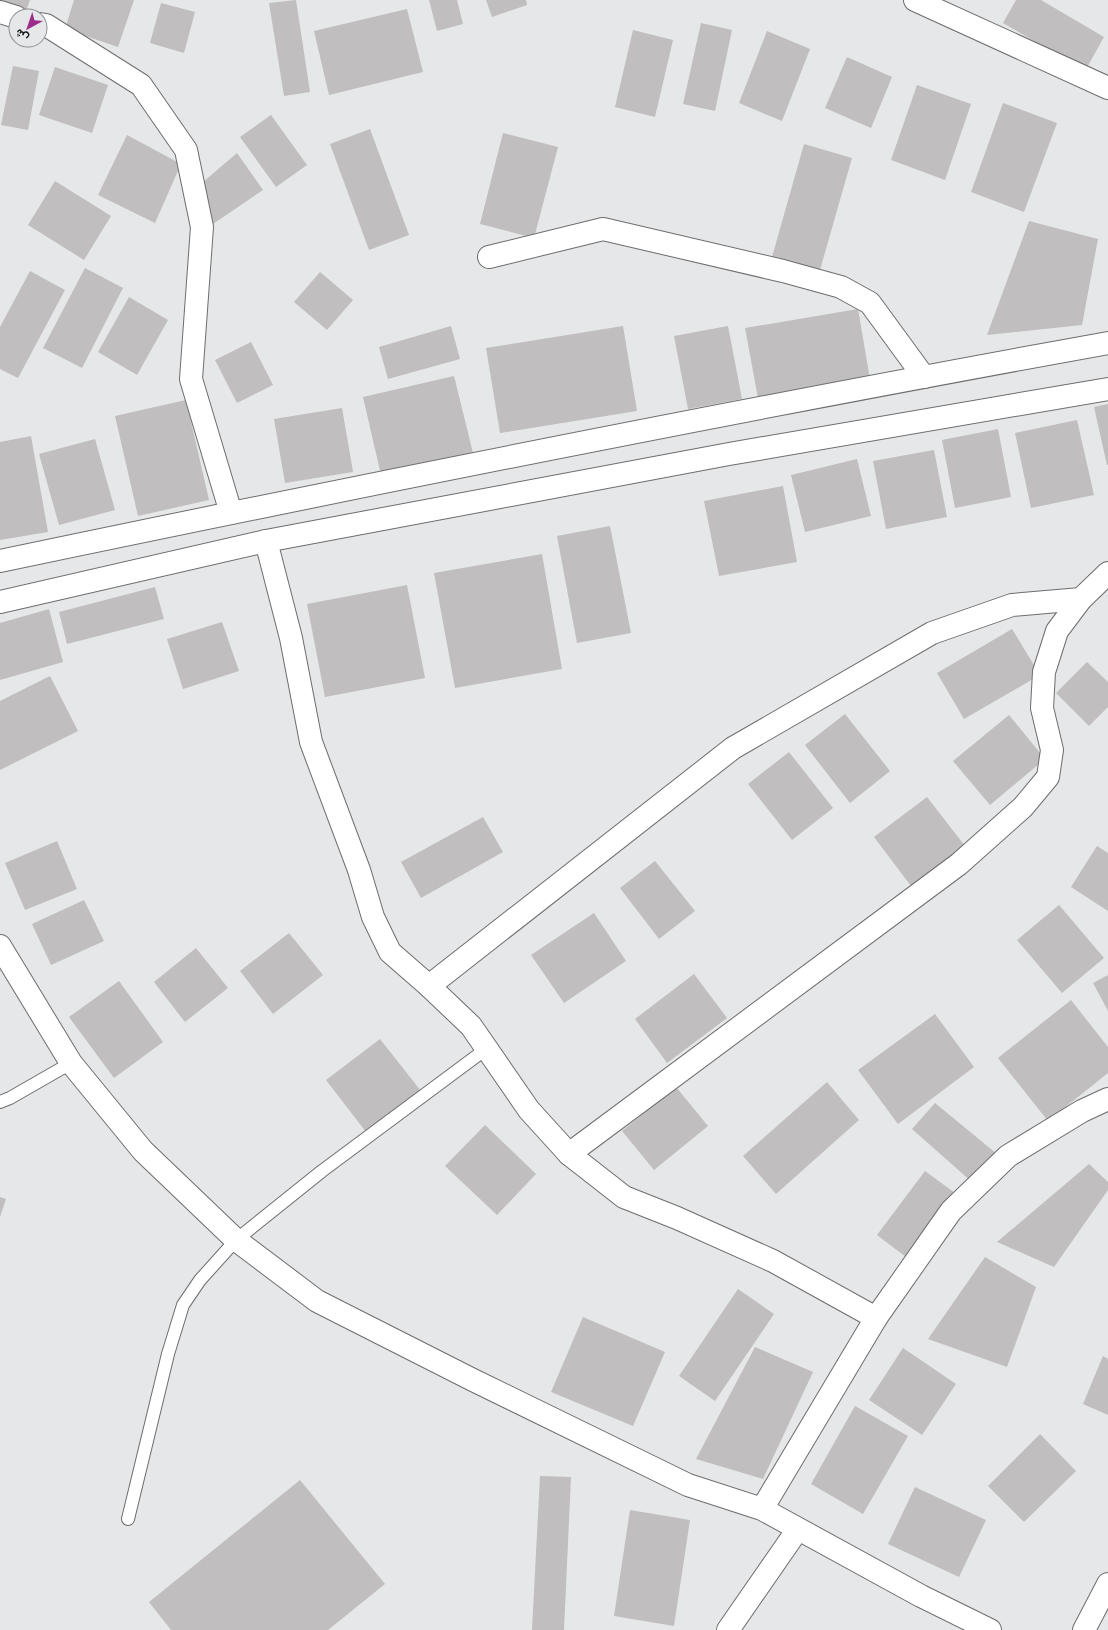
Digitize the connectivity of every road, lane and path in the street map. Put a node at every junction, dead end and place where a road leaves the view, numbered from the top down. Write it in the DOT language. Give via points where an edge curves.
graph roads {
  1 [pos="915,0"];
  2 [pos="48,27"];
  3 [pos="1108,88"];
  4 [pos="489,257"];
  5 [pos="1108,343"];
  6 [pos="924,377"];
  7 [pos="1108,389"];
  8 [pos="231,513"];
  9 [pos="266,541"];
  10 [pos="0,562"];
  11 [pos="1108,573"];
  12 [pos="1081,599"];
  13 [pos="0,602"];
  14 [pos="0,946"];
  15 [pos="429,986"];
  16 [pos="486,1049"];
  17 [pos="71,1063"];
  18 [pos="1108,1099"];
  19 [pos="0,1102"];
  20 [pos="569,1154"];
  21 [pos="236,1240"];
  22 [pos="876,1318"];
  23 [pos="762,1510"];
  24 [pos="128,1519"];
  25 [pos="798,1529"];
  26 [pos="1108,1584"];
  27 [pos="728,1630"];
  28 [pos="990,1630"];
  29 [pos="1084,1630"];
  1 -- 3 [label="street"];
  2 -- 8 [label="street" via="141,85 186,150 202,227 191,379"];
  4 -- 6 [label="street" via="603,229 842,287 870,303"];
  5 -- 6 [label="street"];
  6 -- 8 [label="street"];
  7 -- 9 [label="street" via="730,454"];
  8 -- 10 [label="street"];
  9 -- 13 [label="street"];
  9 -- 15 [label="street" via="291,638 311,742 359,870 373,917 390,952"];
  11 -- 12 [label="street"];
  12 -- 15 [label="street" via="1012,605 932,633 733,748"];
  12 -- 20 [label="street" via="1057,631 1044,672 1042,708 1052,750 1048,777 1023,807 959,864"];
  14 -- 17 [label="street"];
  15 -- 16 [label="street" via="471,1026"];
  16 -- 20 [label="street" via="529,1110"];
  16 -- 21 [label="lane"];
  17 -- 19 [label="lane"];
  17 -- 21 [label="street" via="143,1151"];
  18 -- 22 [label="street" via="1082,1111 1008,1156 951,1210"];
  20 -- 22 [label="street" via="624,1197 773,1261"];
  21 -- 23 [label="street" via="317,1301 688,1485"];
  21 -- 24 [label="lane" via="200,1280 183,1305 168,1354"];
  22 -- 23 [label="street"];
  23 -- 25 [label="street"];
  25 -- 27 [label="street"];
  25 -- 28 [label="street" via="921,1596"];
  26 -- 29 [label="street"];
}
